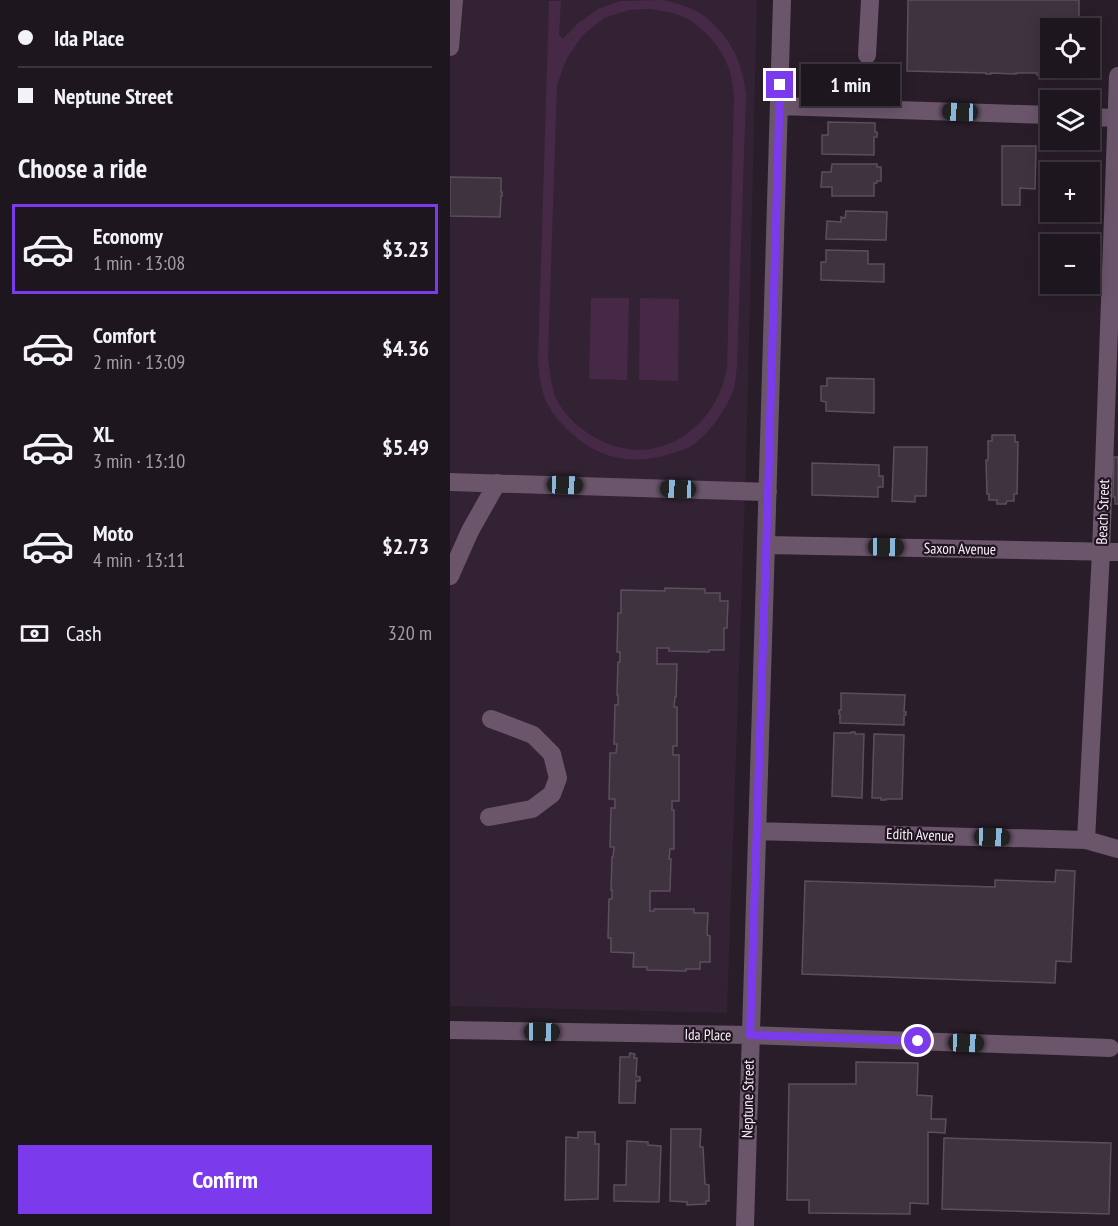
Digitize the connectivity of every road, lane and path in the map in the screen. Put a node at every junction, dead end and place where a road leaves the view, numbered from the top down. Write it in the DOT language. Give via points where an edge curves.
graph roads {
  1 [pos="454,0"];
  2 [pos="782,0"];
  3 [pos="870,0"];
  4 [pos="450,47"];
  5 [pos="867,55"];
  6 [pos="1118,76"];
  7 [pos="779,106"];
  8 [pos="1117,109"];
  9 [pos="1100,114"];
  10 [pos="1040,116"];
  11 [pos="450,482"];
  12 [pos="497,483"];
  13 [pos="768,492"];
  14 [pos="767,545"];
  15 [pos="1110,552"];
  16 [pos="450,576"];
  17 [pos="492,718"];
  18 [pos="489,817"];
  19 [pos="757,831"];
  20 [pos="1086,840"];
  21 [pos="1118,849"];
  22 [pos="450,1030"];
  23 [pos="750,1035"];
  24 [pos="1110,1048"];
  25 [pos="745,1226"];
  1 -- 4 [label="street"];
  2 -- 7 [label="street, Neptune Street"];
  3 -- 5 [label="street"];
  6 -- 8 [label="street, Beach Street"];
  7 -- 10 [label="street"];
  7 -- 13 [label="street, Neptune Street"];
  8 -- 9 [label="street"];
  8 -- 15 [label="street, Beach Street"];
  11 -- 12 [label="street"];
  12 -- 13 [label="street"];
  12 -- 16 [label="street"];
  13 -- 14 [label="street, Neptune Street"];
  14 -- 15 [label="street, Saxon Avenue"];
  14 -- 19 [label="street, Neptune Street"];
  15 -- 20 [label="street, Beach Street"];
  17 -- 18 [label="street" via="533,735 552,754 558,778 552,794 532,809"];
  19 -- 20 [label="street, Edith Avenue"];
  19 -- 23 [label="street, Neptune Street"];
  20 -- 21 [label="street, Edith Avenue"];
  22 -- 23 [label="street, Ida Place"];
  23 -- 24 [label="street, Ida Place"];
  23 -- 25 [label="street, Neptune Street"];
}
